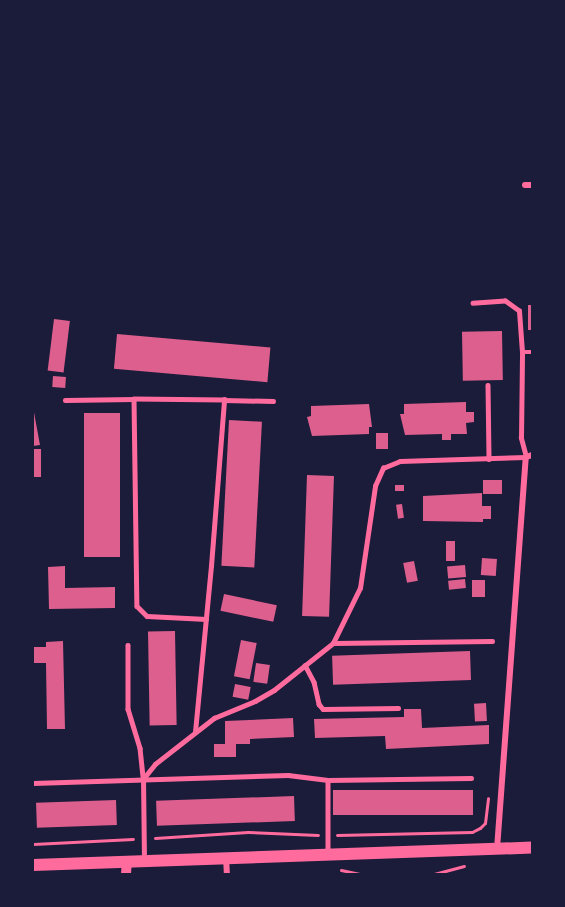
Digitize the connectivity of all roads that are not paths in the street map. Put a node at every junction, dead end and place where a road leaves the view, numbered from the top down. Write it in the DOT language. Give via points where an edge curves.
graph roads {
  1 [pos="473,303"];
  2 [pos="522,352"];
  3 [pos="532,352"];
  4 [pos="488,385"];
  5 [pos="134,399"];
  6 [pos="65,400"];
  7 [pos="224,400"];
  8 [pos="273,401"];
  9 [pos="529,456"];
  10 [pos="489,459"];
  11 [pos="206,619"];
  12 [pos="492,641"];
  13 [pos="333,643"];
  14 [pos="128,645"];
  15 [pos="305,665"];
  16 [pos="398,708"];
  17 [pos="195,732"];
  18 [pos="471,778"];
  19 [pos="143,779"];
  20 [pos="328,780"];
  21 [pos="33,783"];
  22 [pos="532,848"];
  23 [pos="497,849"];
  24 [pos="328,854"];
  25 [pos="226,856"];
  26 [pos="144,860"];
  27 [pos="127,861"];
  28 [pos="33,865"];
  29 [pos="126,874"];
  30 [pos="227,874"];
  1 -- 2 [label="lane" via="505,302 516,307"];
  2 -- 3 [label="lane"];
  2 -- 9 [label="lane" via="521,438"];
  4 -- 10 [label="lane"];
  5 -- 6 [label="lane"];
  5 -- 7 [label="lane"];
  5 -- 11 [label="lane" via="137,606 147,616"];
  7 -- 8 [label="lane"];
  7 -- 11 [label="lane"];
  9 -- 10 [label="lane"];
  9 -- 23 [label="street"];
  10 -- 13 [label="lane" via="400,461 383,468 375,486 360,588"];
  11 -- 17 [label="lane"];
  12 -- 13 [label="lane"];
  13 -- 15 [label="lane"];
  14 -- 19 [label="lane" via="128,709 140,748"];
  15 -- 16 [label="lane" via="323,709"];
  15 -- 17 [label="lane" via="274,690 214,718"];
  17 -- 19 [label="lane" via="155,764"];
  18 -- 20 [label="lane"];
  19 -- 20 [label="lane" via="288,776"];
  19 -- 21 [label="lane"];
  19 -- 26 [label="lane"];
  20 -- 24 [label="lane"];
  22 -- 23 [label="main road"];
  23 -- 24 [label="main road"];
  24 -- 25 [label="main road"];
  25 -- 26 [label="main road"];
  25 -- 30 [label="street"];
  26 -- 27 [label="main road"];
  27 -- 28 [label="main road"];
  27 -- 29 [label="street"];
}
